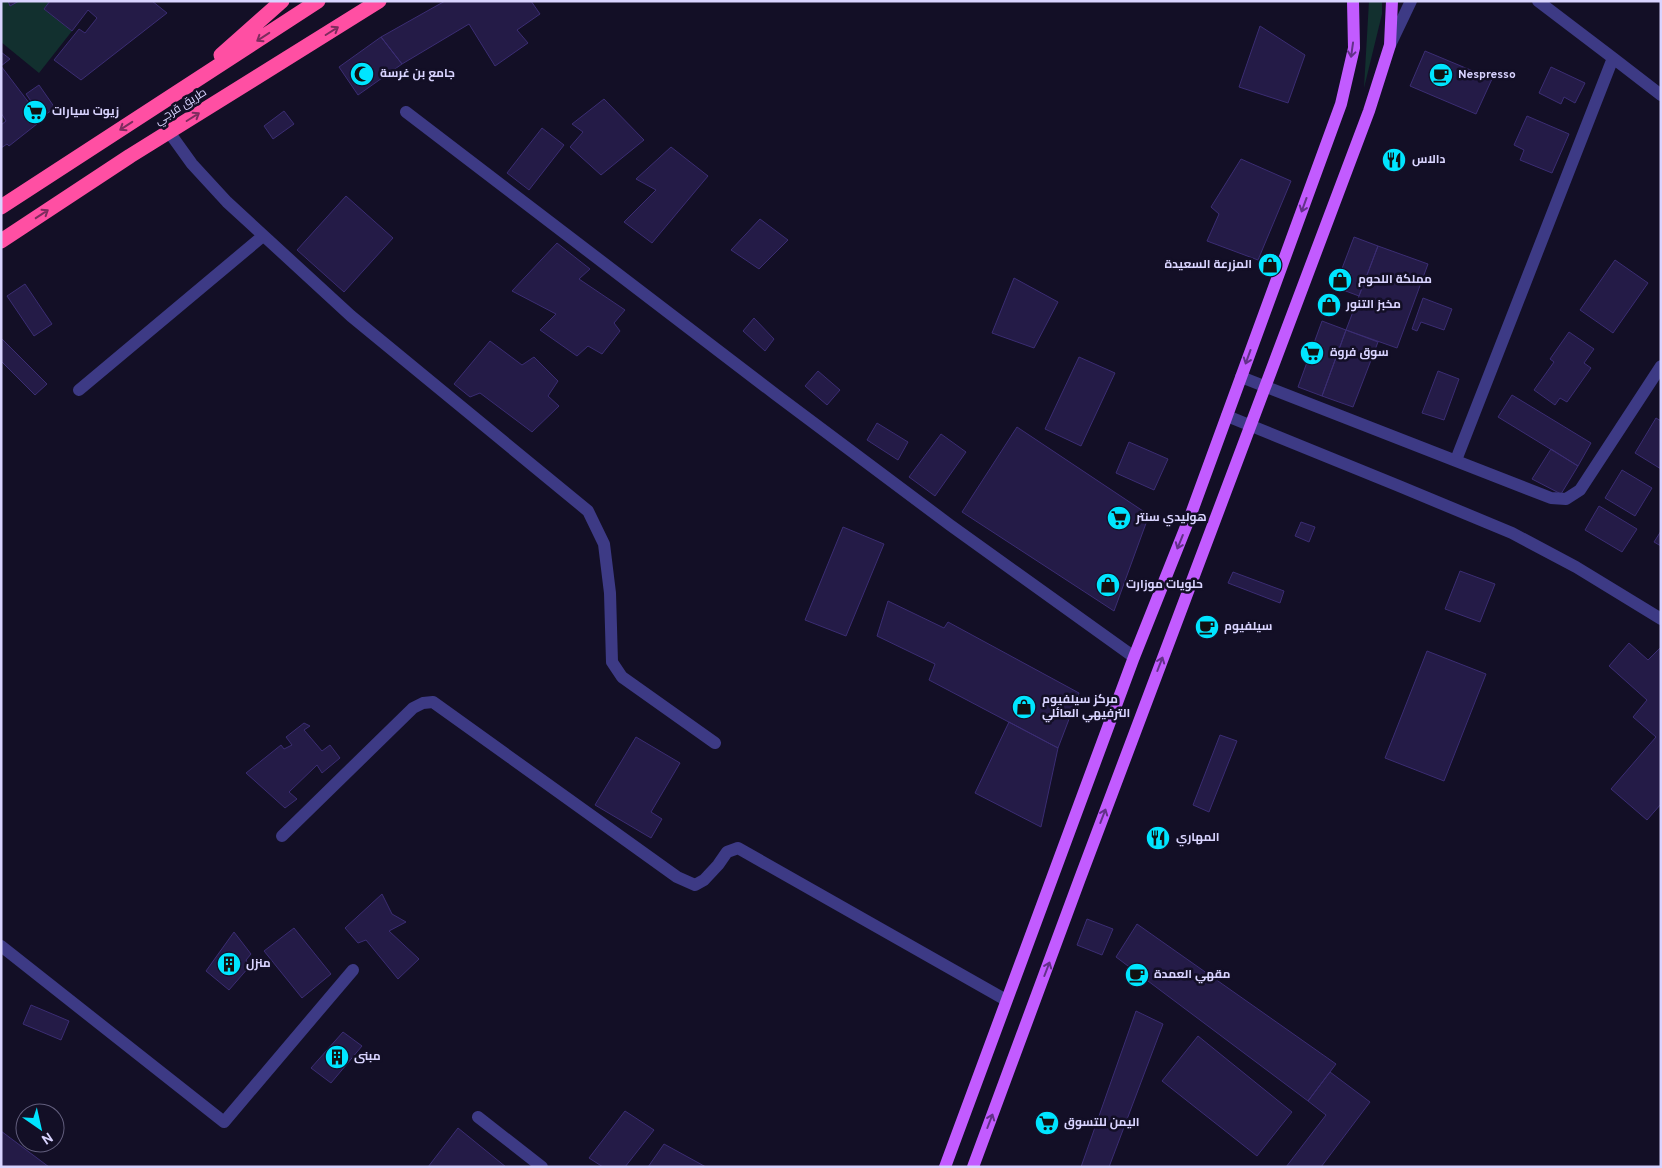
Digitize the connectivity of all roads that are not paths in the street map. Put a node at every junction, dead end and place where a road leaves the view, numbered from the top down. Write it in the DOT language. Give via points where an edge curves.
graph roads {
  1 [pos="282,1"];
  2 [pos="318,1"];
  3 [pos="379,1"];
  4 [pos="388,1"];
  5 [pos="1353,1"];
  6 [pos="1392,1"];
  7 [pos="1411,1"];
  8 [pos="1538,1"];
  9 [pos="358,16"];
  10 [pos="1390,45"];
  11 [pos="1613,58"];
  12 [pos="187,87"];
  13 [pos="1661,95"];
  14 [pos="406,112"];
  15 [pos="169,132"];
  16 [pos="1,206"];
  17 [pos="263,236"];
  18 [pos="1,241"];
  19 [pos="1661,366"];
  20 [pos="1241,377"];
  21 [pos="1265,386"];
  22 [pos="1655,386"];
  23 [pos="79,390"];
  24 [pos="1226,416"];
  25 [pos="1250,425"];
  26 [pos="1456,460"];
  27 [pos="1661,619"];
  28 [pos="1134,657"];
  29 [pos="715,743"];
  30 [pos="282,836"];
  31 [pos="1,946"];
  32 [pos="353,970"];
  33 [pos="1006,1000"];
  34 [pos="478,1118"];
  35 [pos="542,1167"];
  36 [pos="945,1167"];
  37 [pos="973,1167"];
  1 -- 12 [label="highway"];
  2 -- 12 [label="highway, طريق قرجي, one-way"];
  3 -- 9 [label="highway, طريق قرجي"];
  4 -- 9 [label="highway"];
  5 -- 20 [label="main road, one-way" via="1354,48 1340,104"];
  6 -- 10 [label="main road"];
  7 -- 10 [label="street"];
  8 -- 11 [label="street"];
  15 -- 9 [label="highway, طريق قرجي, one-way"];
  10 -- 21 [label="main road" via="1316,256"];
  11 -- 13 [label="street"];
  11 -- 26 [label="street"];
  12 -- 16 [label="highway, طريق قرجي, one-way"];
  14 -- 28 [label="street" via="799,412"];
  15 -- 17 [label="street" via="209,184"];
  18 -- 15 [label="highway, طريق قرجي, one-way"];
  17 -- 23 [label="street"];
  17 -- 29 [label="street" via="350,316 588,511 604,544 610,593 612,662 622,677"];
  19 -- 22 [label="street"];
  20 -- 21 [label="street"];
  20 -- 24 [label="main road"];
  21 -- 25 [label="main road"];
  21 -- 26 [label="street"];
  22 -- 26 [label="street" via="1580,490 1566,499 1551,498"];
  24 -- 25 [label="street"];
  24 -- 28 [label="main road, one-way"];
  25 -- 27 [label="street" via="1512,533 1576,567"];
  37 -- 25 [label="main road, one-way"];
  28 -- 33 [label="main road"];
  30 -- 33 [label="street" via="414,708 433,702 677,877 695,885 718,866 727,852 738,848"];
  31 -- 32 [label="street" via="224,1122"];
  33 -- 36 [label="main road"];
  34 -- 35 [label="street"];
}
